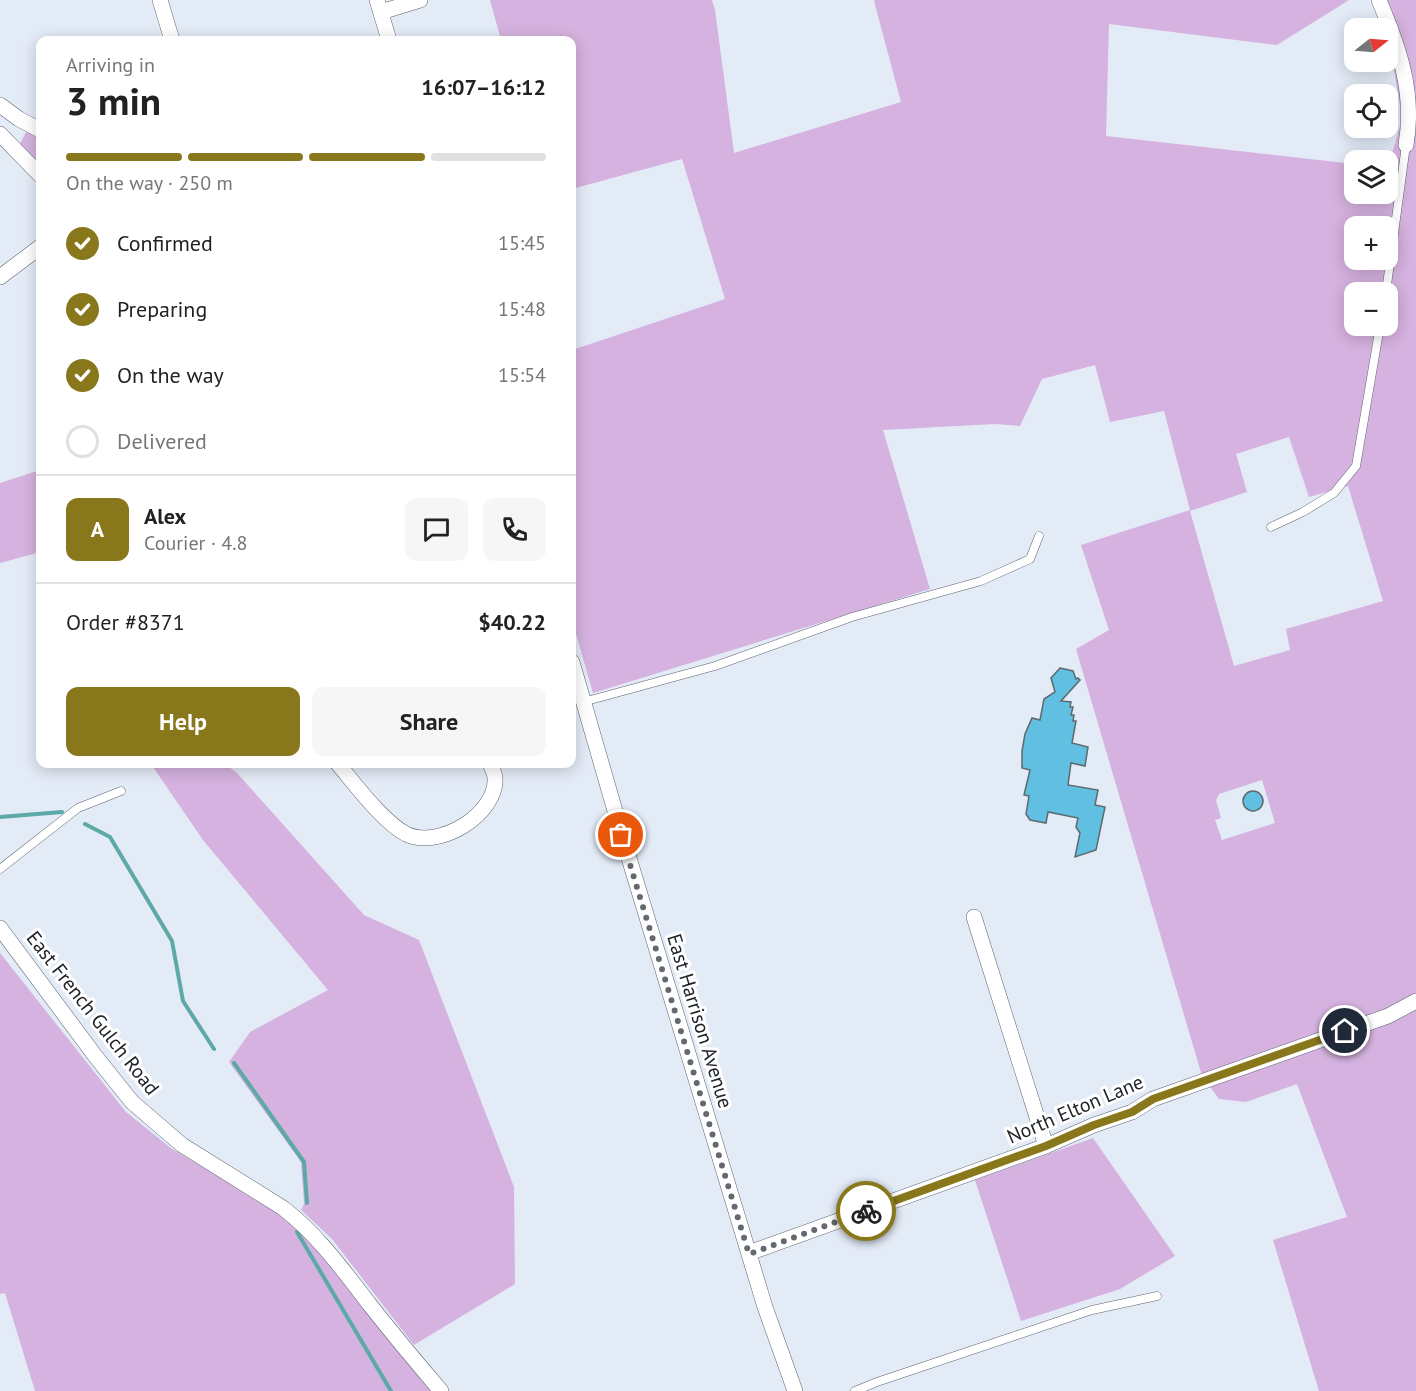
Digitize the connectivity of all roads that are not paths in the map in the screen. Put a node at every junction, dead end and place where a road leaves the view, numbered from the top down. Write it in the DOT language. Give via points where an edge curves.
graph roads {
  1 [pos="160,0"];
  2 [pos="420,0"];
  3 [pos="1379,0"];
  4 [pos="379,6"];
  5 [pos="171,36"];
  6 [pos="388,36"];
  7 [pos="0,105"];
  8 [pos="36,128"];
  9 [pos="0,134"];
  10 [pos="1406,145"];
  11 [pos="36,170"];
  12 [pos="36,250"];
  13 [pos="0,277"];
  14 [pos="1387,282"];
  15 [pos="1378,336"];
  16 [pos="1271,527"];
  17 [pos="1040,536"];
  18 [pos="576,677"];
  19 [pos="583,702"];
  20 [pos="342,768"];
  21 [pos="492,768"];
  22 [pos="121,791"];
  23 [pos="0,869"];
  24 [pos="974,917"];
  25 [pos="0,928"];
  26 [pos="1416,1001"];
  27 [pos="1046,1146"];
  28 [pos="749,1254"];
  29 [pos="1157,1296"];
  30 [pos="441,1391"];
  31 [pos="795,1391"];
  32 [pos="855,1391"];
  1 -- 5 [label="street"];
  2 -- 4 [label="street"];
  3 -- 10 [label="street" via="1406,79 1410,120"];
  4 -- 6 [label="street"];
  7 -- 8 [label="street"];
  9 -- 11 [label="street"];
  10 -- 14 [label="lane"];
  12 -- 13 [label="street"];
  15 -- 16 [label="lane" via="1356,466 1334,494"];
  17 -- 19 [label="lane" via="1030,559 981,581 852,617 715,666"];
  18 -- 19 [label="street, East Harrison Avenue"];
  19 -- 28 [label="street, East Harrison Avenue"];
  20 -- 21 [label="street" via="396,827 415,837 436,837 468,824 486,805 494,789"];
  22 -- 23 [label="lane" via="78,808"];
  24 -- 27 [label="street"];
  25 -- 30 [label="street, East French Gulch Road" via="132,1102 182,1145 297,1219 321,1242"];
  26 -- 27 [label="street, North Elton Lane" via="1388,1016 1153,1099 1132,1112"];
  27 -- 28 [label="street, North Elton Lane"];
  28 -- 31 [label="street, East Harrison Avenue"];
  29 -- 32 [label="lane" via="1092,1310"];
}
